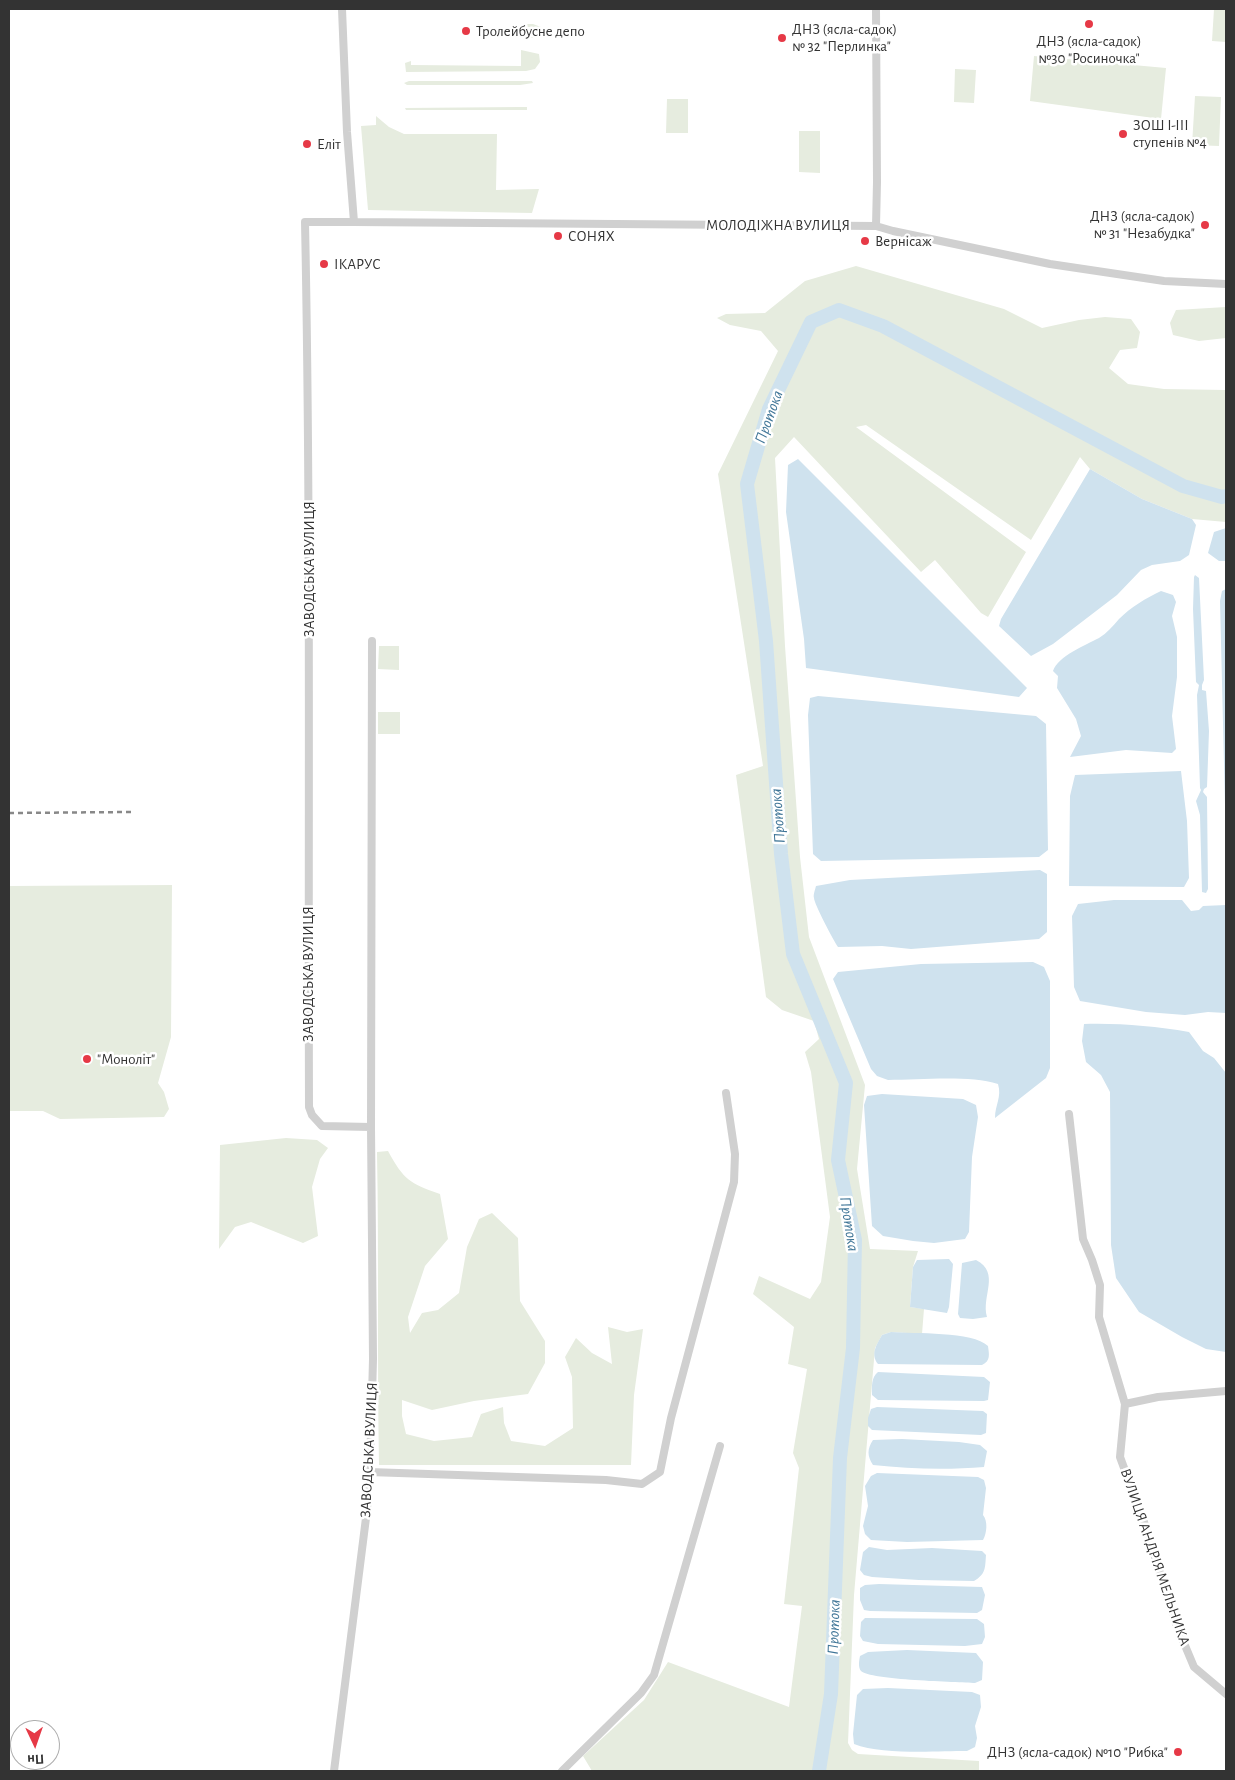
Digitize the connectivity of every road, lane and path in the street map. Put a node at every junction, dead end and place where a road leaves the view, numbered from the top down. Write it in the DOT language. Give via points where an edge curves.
graph roads {
  1 [pos="342,9"];
  2 [pos="876,9"];
  3 [pos="354,222"];
  4 [pos="876,226"];
  5 [pos="1226,284"];
  6 [pos="372,641"];
  7 [pos="726,1093"];
  8 [pos="1068,1114"];
  9 [pos="371,1127"];
  10 [pos="1226,1390"];
  11 [pos="1125,1404"];
  12 [pos="720,1446"];
  13 [pos="369,1472"];
  14 [pos="1226,1694"];
  15 [pos="334,1771"];
  16 [pos="562,1771"];
  1 -- 3 [label="street"];
  2 -- 4 [label="street"];
  3 -- 4 [label="street, МОЛОДІЖНА ВУЛИЦЯ"];
  3 -- 9 [label="street, ЗАВОДСЬКА ВУЛИЦЯ" via="306,222 310,686 308,1107 322,1126"];
  4 -- 5 [label="street, МОЛОДІЖНА ВУЛИЦЯ" via="1050,264 1164,280"];
  6 -- 9 [label="street, ЗАВОДСЬКА ВУЛИЦЯ"];
  7 -- 13 [label="street" via="734,1154 734,1182 660,1472 642,1484"];
  8 -- 11 [label="street, ВУЛИЦЯ АНДРІЯ МЕЛЬНИКА" via="1083,1239 1100,1285 1099,1317"];
  9 -- 13 [label="street, ЗАВОДСЬКА ВУЛИЦЯ"];
  10 -- 11 [label="street"];
  11 -- 14 [label="street, ВУЛИЦЯ АНДРІЯ МЕЛЬНИКА" via="1120,1457 1176,1624 1194,1667"];
  12 -- 16 [label="street" via="654,1675 641,1693"];
  13 -- 15 [label="street, ЗАВОДСЬКА ВУЛИЦЯ" via="359,1579"];
}
